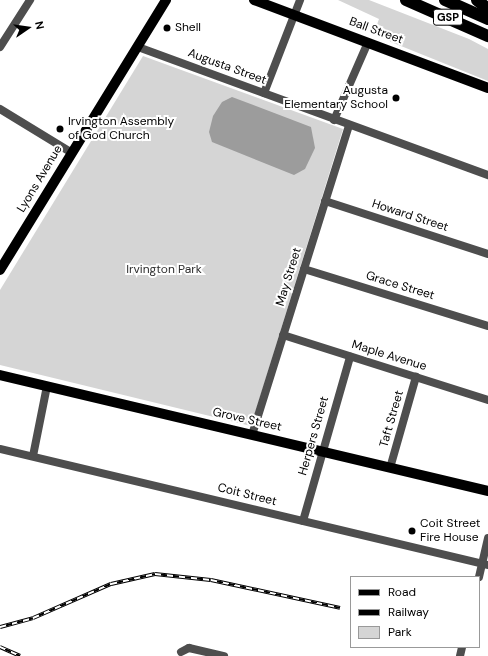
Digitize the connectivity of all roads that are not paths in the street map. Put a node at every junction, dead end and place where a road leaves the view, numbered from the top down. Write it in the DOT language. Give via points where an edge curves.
graph roads {
  1 [pos="30,0"];
  2 [pos="166,0"];
  3 [pos="254,0"];
  4 [pos="300,0"];
  5 [pos="406,0"];
  6 [pos="445,0"];
  7 [pos="478,0"];
  8 [pos="488,9"];
  9 [pos="293,15"];
  10 [pos="488,19"];
  11 [pos="488,36"];
  12 [pos="368,42"];
  13 [pos="0,47"];
  14 [pos="138,47"];
  15 [pos="488,88"];
  16 [pos="264,93"];
  17 [pos="0,109"];
  18 [pos="334,120"];
  19 [pos="349,126"];
  20 [pos="72,153"];
  21 [pos="488,175"];
  22 [pos="325,201"];
  23 [pos="488,254"];
  24 [pos="304,269"];
  25 [pos="0,270"];
  26 [pos="488,326"];
  27 [pos="283,335"];
  28 [pos="350,357"];
  29 [pos="0,375"];
  30 [pos="416,377"];
  31 [pos="47,386"];
  32 [pos="488,400"];
  33 [pos="252,435"];
  34 [pos="0,449"];
  35 [pos="321,451"];
  36 [pos="33,456"];
  37 [pos="390,468"];
  38 [pos="488,491"];
  39 [pos="302,521"];
  40 [pos="488,538"];
  41 [pos="485,565"];
  42 [pos="480,576"];
  43 [pos="181,652"];
  44 [pos="224,656"];
  1 -- 13 [label="street"];
  2 -- 14 [label="main road, Lyons Avenue"];
  3 -- 9 [label="main road, Ball Street"];
  4 -- 9 [label="street"];
  5 -- 11 [label="highway, GSP"];
  6 -- 10 [label="highway, GSP"];
  7 -- 8 [label="highway"];
  9 -- 12 [label="main road, Ball Street"];
  9 -- 16 [label="street"];
  12 -- 15 [label="main road, Ball Street"];
  12 -- 18 [label="street"];
  14 -- 16 [label="street, Augusta Street"];
  14 -- 20 [label="main road, Lyons Avenue"];
  16 -- 18 [label="street, Augusta Street"];
  17 -- 20 [label="street"];
  18 -- 19 [label="street, Augusta Street"];
  19 -- 21 [label="street, Augusta Street"];
  19 -- 22 [label="street, May Street"];
  20 -- 25 [label="main road, Lyons Avenue"];
  22 -- 23 [label="street, Howard Street"];
  22 -- 24 [label="street, May Street"];
  24 -- 26 [label="street, Grace Street"];
  24 -- 27 [label="street, May Street"];
  27 -- 28 [label="street, Maple Avenue"];
  27 -- 33 [label="street, May Street"];
  28 -- 30 [label="street, Maple Avenue"];
  28 -- 35 [label="street, Herpers Street"];
  29 -- 31 [label="main road, Grove Street"];
  30 -- 32 [label="street, Maple Avenue"];
  30 -- 37 [label="street, Taft Street"];
  31 -- 33 [label="main road, Grove Street"];
  31 -- 36 [label="street"];
  33 -- 35 [label="main road, Grove Street"];
  34 -- 36 [label="street, Coit Street"];
  35 -- 37 [label="main road, Grove Street"];
  35 -- 39 [label="street, Herpers Street"];
  36 -- 39 [label="street, Coit Street"];
  37 -- 38 [label="main road, Grove Street"];
  39 -- 41 [label="street, Coit Street"];
  40 -- 41 [label="street"];
  41 -- 42 [label="street"];
  43 -- 44 [label="street" via="190,648"];
}
